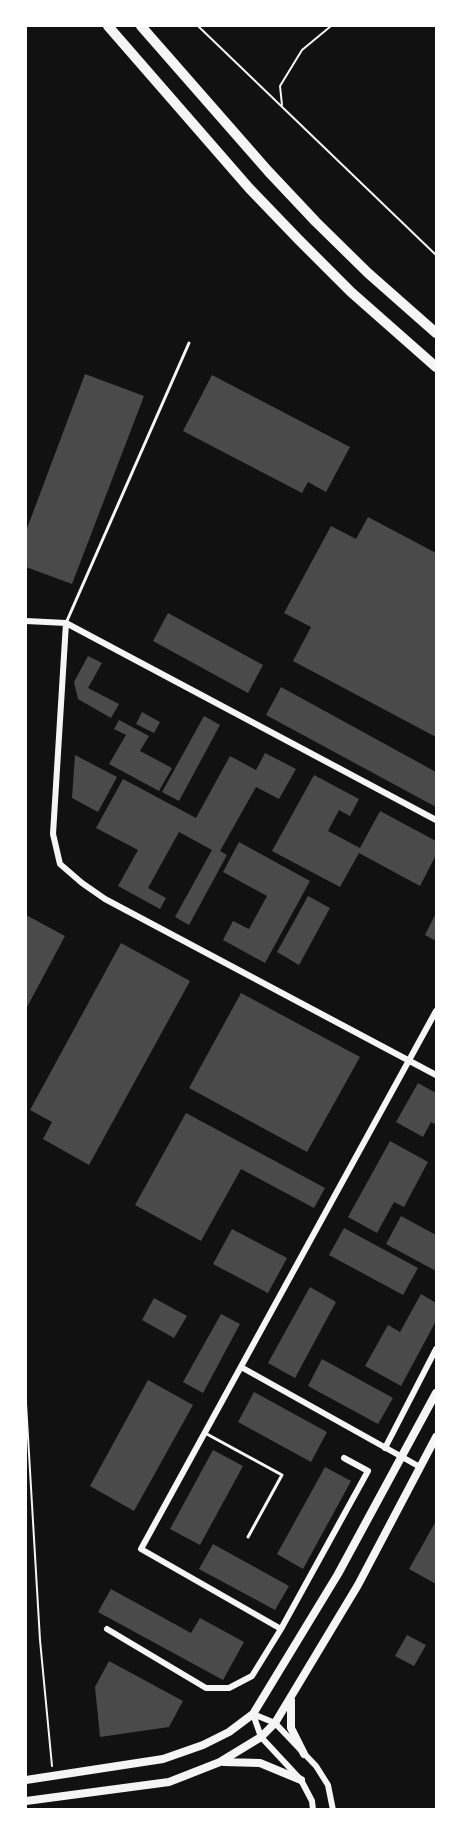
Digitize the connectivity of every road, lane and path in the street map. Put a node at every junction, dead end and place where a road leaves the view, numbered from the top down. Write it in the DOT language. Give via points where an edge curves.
graph roads {
  1 [pos="108,26"];
  2 [pos="141,26"];
  3 [pos="198,26"];
  4 [pos="331,26"];
  5 [pos="282,106"];
  6 [pos="436,255"];
  7 [pos="436,333"];
  8 [pos="189,343"];
  9 [pos="436,367"];
  10 [pos="26,621"];
  11 [pos="66,623"];
  12 [pos="436,819"];
  13 [pos="436,1011"];
  14 [pos="409,1061"];
  15 [pos="436,1075"];
  16 [pos="436,1348"];
  17 [pos="241,1367"];
  18 [pos="436,1394"];
  19 [pos="26,1403"];
  20 [pos="205,1433"];
  21 [pos="436,1437"];
  22 [pos="385,1448"];
  23 [pos="344,1458"];
  24 [pos="401,1458"];
  25 [pos="420,1467"];
  26 [pos="248,1537"];
  27 [pos="107,1629"];
  28 [pos="281,1629"];
  29 [pos="292,1695"];
  30 [pos="253,1714"];
  31 [pos="275,1723"];
  32 [pos="261,1737"];
  33 [pos="304,1754"];
  34 [pos="220,1762"];
  35 [pos="53,1776"];
  36 [pos="26,1780"];
  37 [pos="302,1780"];
  38 [pos="26,1801"];
  39 [pos="313,1809"];
  40 [pos="333,1809"];
  1 -- 9 [label="highway" via="298,239"];
  2 -- 7 [label="highway" via="308,213"];
  3 -- 5 [label="path"];
  4 -- 5 [label="path" via="302,50 280,86"];
  5 -- 6 [label="path"];
  8 -- 11 [label="lane"];
  10 -- 11 [label="street"];
  11 -- 12 [label="street"];
  11 -- 14 [label="street" via="53,834 60,864 105,899"];
  13 -- 14 [label="street"];
  14 -- 15 [label="street"];
  14 -- 17 [label="street"];
  16 -- 22 [label="street"];
  17 -- 20 [label="street"];
  17 -- 22 [label="street"];
  18 -- 24 [label="street"];
  19 -- 35 [label="path" via="40,1640"];
  20 -- 26 [label="lane" via="282,1475"];
  20 -- 28 [label="street" via="141,1549"];
  21 -- 25 [label="street"];
  22 -- 24 [label="street"];
  23 -- 28 [label="street" via="368,1471"];
  24 -- 25 [label="street"];
  24 -- 30 [label="street" via="338,1574"];
  25 -- 29 [label="street" via="358,1586"];
  27 -- 28 [label="street" via="206,1688 229,1688 252,1676"];
  29 -- 31 [label="street"];
  29 -- 33 [label="street" via="291,1728"];
  30 -- 31 [label="street"];
  30 -- 32 [label="street"];
  30 -- 35 [label="street" via="204,1745 163,1759"];
  31 -- 32 [label="street"];
  31 -- 33 [label="street"];
  32 -- 34 [label="street"];
  32 -- 37 [label="street"];
  33 -- 40 [label="street" via="328,1785"];
  34 -- 37 [label="street" via="260,1763"];
  34 -- 38 [label="street" via="148,1787"];
  35 -- 36 [label="street"];
  37 -- 39 [label="street"];
}
